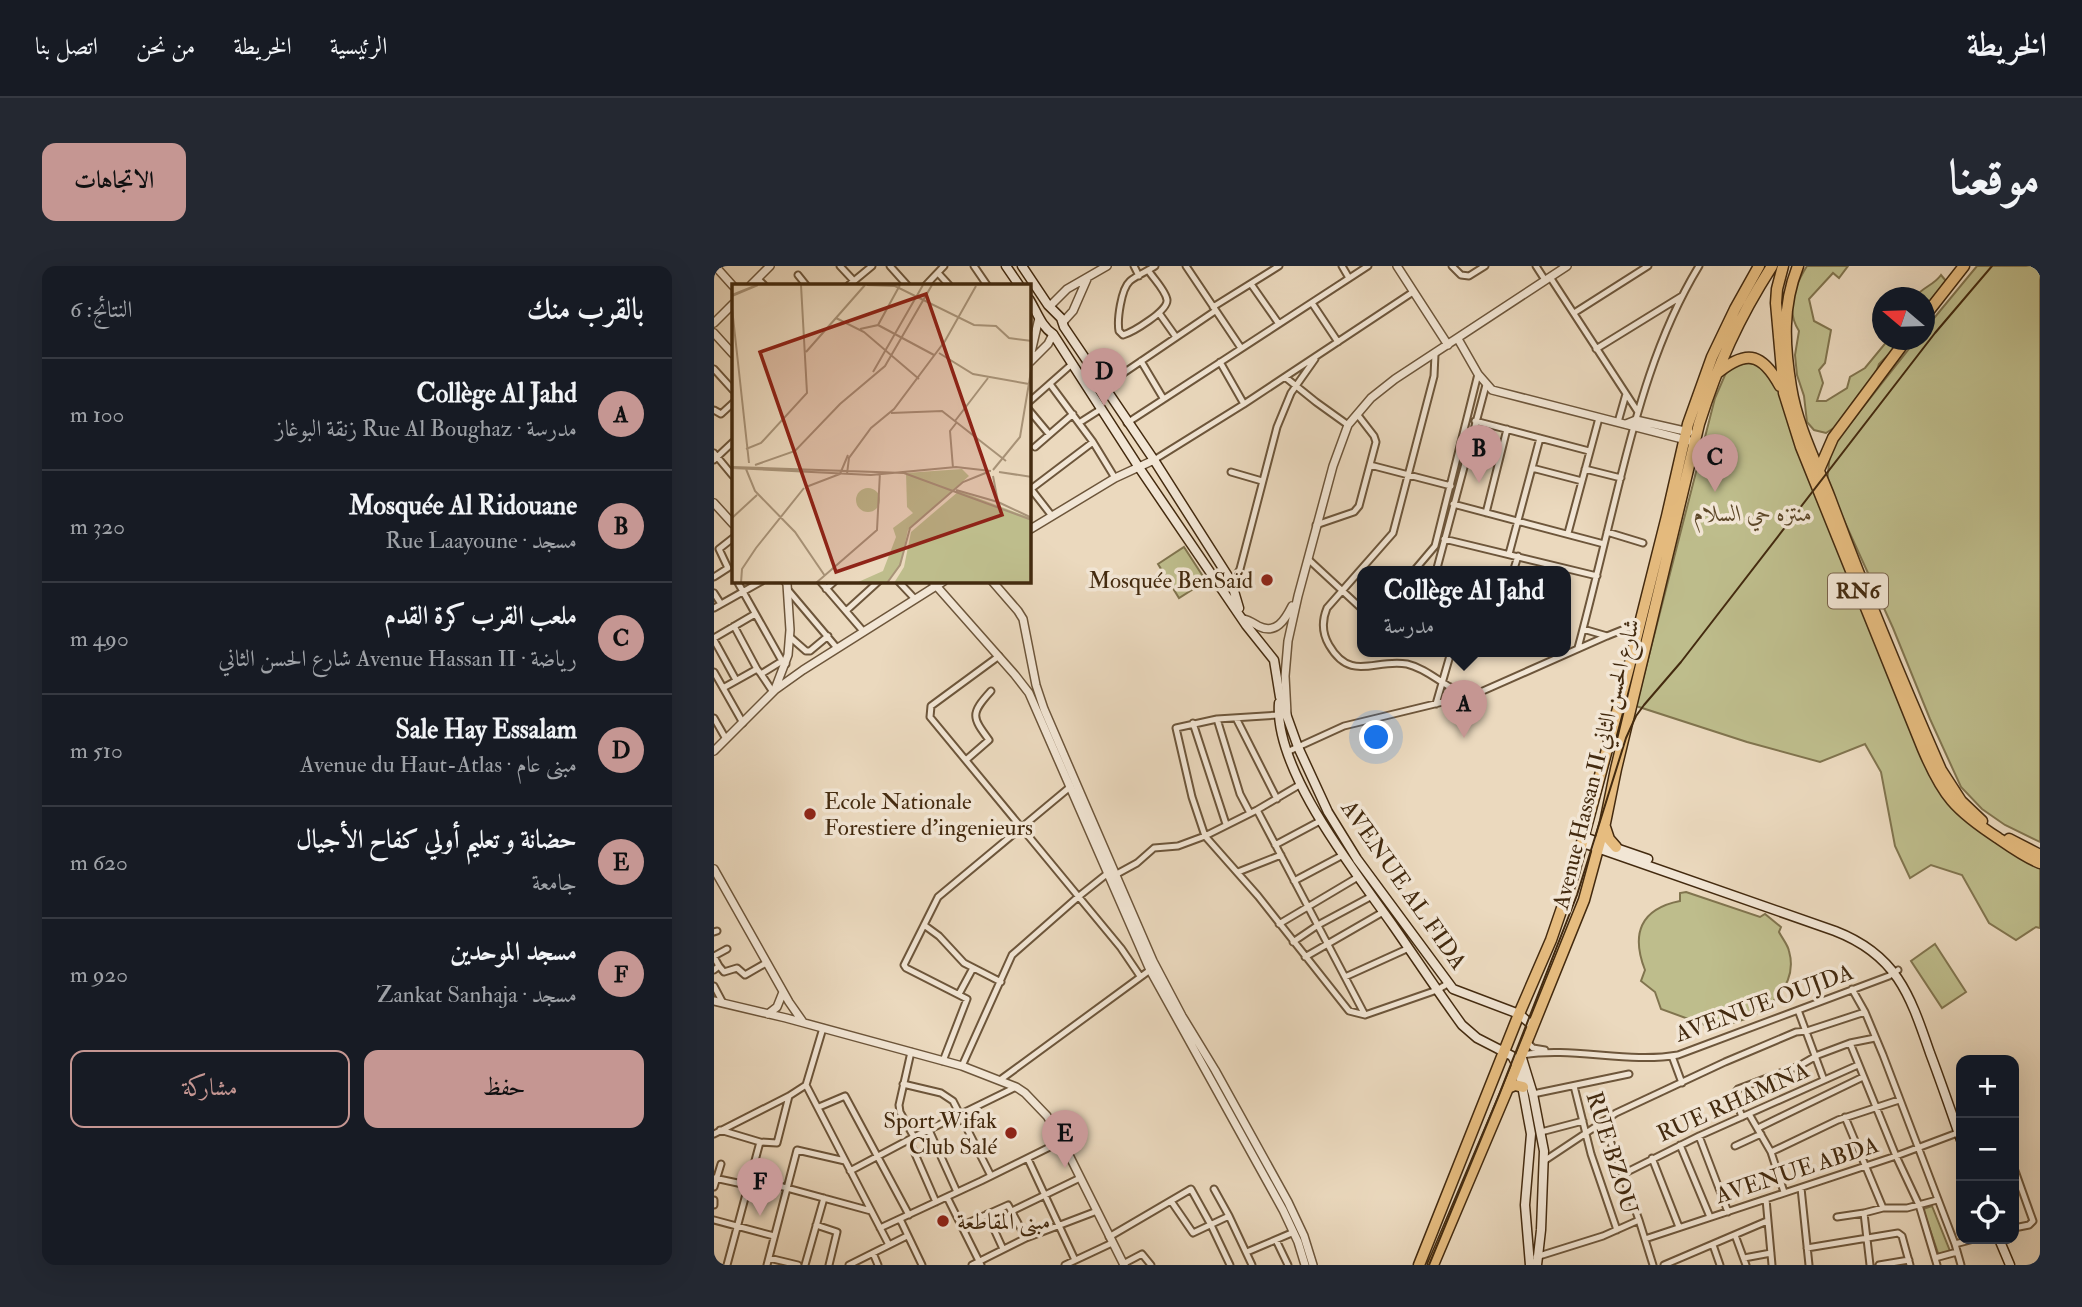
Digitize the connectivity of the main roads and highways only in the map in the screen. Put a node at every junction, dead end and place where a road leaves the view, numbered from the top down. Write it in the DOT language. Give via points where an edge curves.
graph roads {
  1 [pos="1006,266"];
  2 [pos="1023,266"];
  3 [pos="1759,266"];
  4 [pos="1772,266"];
  5 [pos="1783,266"];
  6 [pos="1798,266"];
  7 [pos="1952,266"];
  8 [pos="1962,266"];
  9 [pos="1018,284"];
  10 [pos="1031,302"];
  11 [pos="1935,302"];
  12 [pos="1049,305"];
  13 [pos="1039,316"];
  14 [pos="1063,325"];
  15 [pos="1053,334"];
  16 [pos="1899,350"];
  17 [pos="1715,375"];
  18 [pos="1783,393"];
  19 [pos="1819,470"];
  20 [pos="1242,617"];
  21 [pos="1282,719"];
  22 [pos="1605,823"];
  23 [pos="1584,840"];
  24 [pos="1599,844"];
  25 [pos="1616,847"];
  26 [pos="2040,855"];
  27 [pos="2040,863"];
  28 [pos="1413,932"];
  29 [pos="1403,940"];
  30 [pos="1896,971"];
  31 [pos="1519,1014"];
  32 [pos="1533,1026"];
  33 [pos="1514,1057"];
  34 [pos="1523,1087"];
  35 [pos="1508,1088"];
  36 [pos="1956,1119"];
  37 [pos="2002,1244"];
  38 [pos="2006,1244"];
  39 [pos="1534,1261"];
  40 [pos="1419,1265"];
  41 [pos="1433,1265"];
  42 [pos="2012,1265"];
  1 -- 9 [label="main road"];
  2 -- 12 [label="main road"];
  3 -- 23 [label="highway, Avenue Hassan II شارع الحسن الثاني" via="1712,357 1684,436"];
  4 -- 17 [label="highway, Avenue Hassan II شارع الحسن الثاني"];
  5 -- 18 [label="highway, RN6" via="1776,303"];
  6 -- 19 [label="highway, RN6" via="1785,316 1791,385"];
  7 -- 8 [label="main road"];
  8 -- 11 [label="highway"];
  10 -- 13 [label="main road, AVENUE AL FIDA"];
  12 -- 13 [label="main road" via="1040,308"];
  12 -- 14 [label="main road"];
  13 -- 15 [label="main road, AVENUE AL FIDA"];
  14 -- 15 [label="main road" via="1062,331"];
  14 -- 20 [label="main road" via="1231,581"];
  15 -- 20 [label="main road, AVENUE AL FIDA"];
  16 -- 19 [label="highway" via="1833,438"];
  17 -- 18 [label="highway" via="1739,359 1756,359 1772,371"];
  17 -- 22 [label="highway, Avenue Hassan II شارع الحسن الثاني" via="1695,438"];
  18 -- 27 [label="highway, RN6" via="1830,522 1939,783 1965,816"];
  19 -- 26 [label="highway, RN6" via="1941,771 1979,819"];
  20 -- 21 [label="main road, AVENUE AL FIDA" via="1274,660"];
  21 -- 28 [label="main road, AVENUE AL FIDA" via="1345,840"];
  21 -- 29 [label="main road, AVENUE AL FIDA" via="1281,737 1320,821"];
  22 -- 24 [label="highway, Avenue Hassan II شارع الحسن الثاني"];
  22 -- 25 [label="highway"];
  23 -- 24 [label="main road"];
  23 -- 31 [label="highway, Avenue Hassan II شارع الحسن الثاني" via="1551,940"];
  24 -- 25 [label="main road"];
  24 -- 30 [label="main road" via="1843,934"];
  24 -- 32 [label="highway, Avenue Hassan II شارع الحسن الثاني" via="1584,900"];
  25 -- 30 [label="main road" via="1843,929 1876,948"];
  28 -- 29 [label="main road"];
  28 -- 31 [label="main road, AVENUE AL FIDA" via="1459,992"];
  29 -- 33 [label="main road, AVENUE AL FIDA" via="1469,1032"];
  30 -- 36 [label="main road"];
  31 -- 32 [label="main road, AVENUE AL FIDA"];
  31 -- 33 [label="highway, Avenue Hassan II شارع الحسن الثاني"];
  32 -- 33 [label="highway, Avenue Hassan II شارع الحسن الثاني"];
  33 -- 34 [label="main road"];
  33 -- 35 [label="highway, Avenue Hassan II شارع الحسن الثاني"];
  33 -- 39 [label="main road" via="1533,1094 1544,1161"];
  33 -- 40 [label="highway, Avenue Hassan II شارع الحسن الثاني"];
  34 -- 35 [label="highway"];
  34 -- 39 [label="main road" via="1531,1135 1525,1205"];
  35 -- 41 [label="highway, Avenue Hassan II شارع الحسن الثاني"];
  37 -- 42 [label="main road"];
  38 -- 42 [label="main road"];
}
